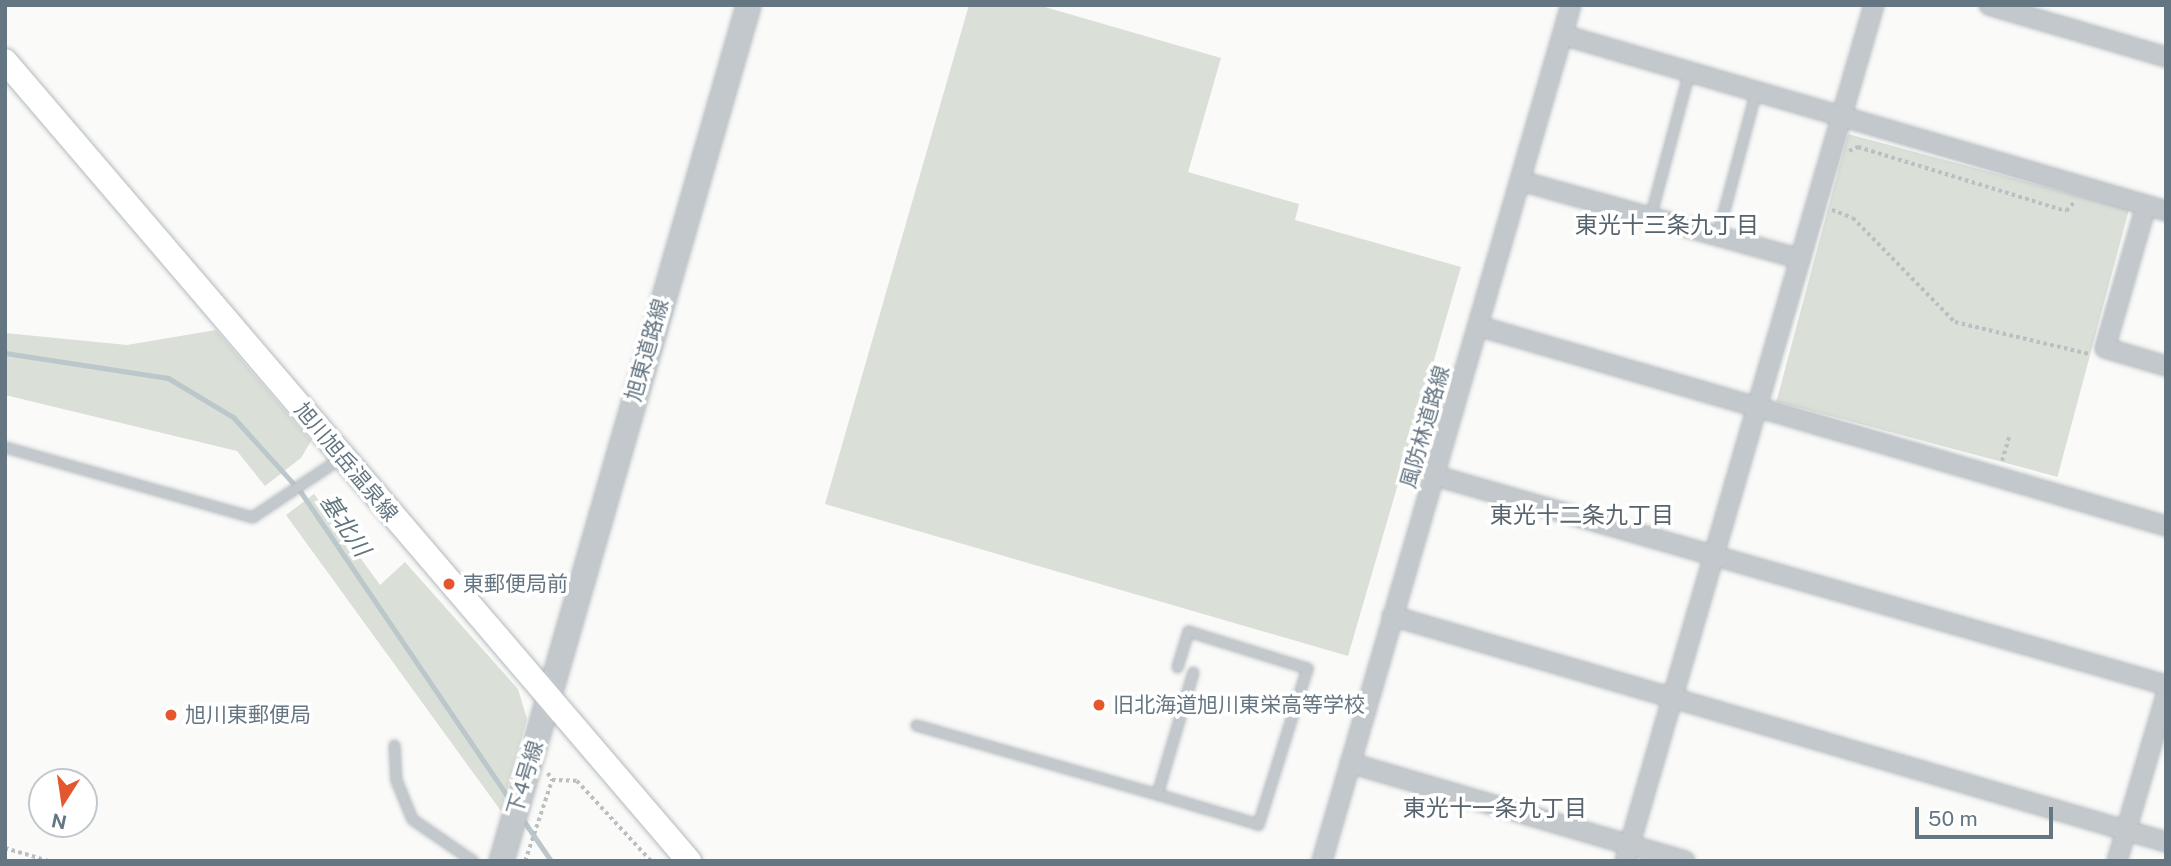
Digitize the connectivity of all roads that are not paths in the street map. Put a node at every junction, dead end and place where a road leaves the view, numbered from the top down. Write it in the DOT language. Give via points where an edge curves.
graph roads {
  1 [pos="748,5"];
  2 [pos="1571,5"];
  3 [pos="1874,5"];
  4 [pos="1989,5"];
  5 [pos="1563,35"];
  6 [pos="2166,57"];
  7 [pos="5,61"];
  8 [pos="1689,71"];
  9 [pos="1756,90"];
  10 [pos="1842,116"];
  11 [pos="1521,181"];
  12 [pos="2146,206"];
  13 [pos="2166,211"];
  14 [pos="1650,217"];
  15 [pos="1717,236"];
  16 [pos="1800,259"];
  17 [pos="1478,326"];
  18 [pos="2166,366"];
  19 [pos="1756,406"];
  20 [pos="5,447"];
  21 [pos="342,457"];
  22 [pos="1436,476"];
  23 [pos="2166,526"];
  24 [pos="1714,556"];
  25 [pos="1392,617"];
  26 [pos="1177,667"];
  27 [pos="1193,672"];
  28 [pos="2166,685"];
  29 [pos="548,695"];
  30 [pos="2166,696"];
  31 [pos="1673,700"];
  32 [pos="916,725"];
  33 [pos="394,745"];
  34 [pos="1350,763"];
  35 [pos="1157,794"];
  36 [pos="2126,831"];
  37 [pos="2166,842"];
  38 [pos="1627,853"];
  39 [pos="473,861"];
  40 [pos="501,861"];
  41 [pos="689,861"];
  42 [pos="1322,861"];
  43 [pos="1685,861"];
  44 [pos="2117,861"];
  1 -- 29 [label="street, 旭東道路線"];
  2 -- 5 [label="street, 風防林道路線"];
  3 -- 10 [label="street"];
  4 -- 6 [label="street"];
  5 -- 8 [label="street"];
  5 -- 11 [label="street, 風防林道路線"];
  7 -- 21 [label="main road, 旭川旭岳温泉線"];
  8 -- 9 [label="street"];
  8 -- 14 [label="lane"];
  9 -- 10 [label="street"];
  9 -- 15 [label="lane"];
  10 -- 12 [label="street"];
  10 -- 16 [label="street" via="1827,202"];
  11 -- 14 [label="street"];
  11 -- 17 [label="street, 風防林道路線"];
  12 -- 13 [label="street"];
  12 -- 18 [label="street" via="2105,348"];
  14 -- 15 [label="street"];
  15 -- 16 [label="street"];
  16 -- 19 [label="street"];
  17 -- 19 [label="street"];
  17 -- 22 [label="street, 風防林道路線"];
  19 -- 23 [label="street"];
  19 -- 24 [label="street"];
  20 -- 21 [label="lane" via="252,517 288,498"];
  21 -- 29 [label="main road, 旭川旭岳温泉線"];
  22 -- 24 [label="street"];
  22 -- 25 [label="street, 風防林道路線"];
  24 -- 28 [label="street"];
  24 -- 31 [label="street"];
  25 -- 31 [label="street"];
  25 -- 34 [label="street, 風防林道路線"];
  26 -- 35 [label="lane" via="1188,631 1307,668 1258,824"];
  27 -- 35 [label="lane"];
  29 -- 40 [label="street, 下4号線"];
  29 -- 41 [label="main road, 旭川旭岳温泉線"];
  30 -- 36 [label="street"];
  31 -- 36 [label="street"];
  31 -- 38 [label="street"];
  32 -- 35 [label="lane"];
  33 -- 39 [label="lane" via="396,780 412,819"];
  34 -- 38 [label="street"];
  34 -- 42 [label="street, 風防林道路線"];
  36 -- 37 [label="street"];
  36 -- 44 [label="street"];
  38 -- 43 [label="street"];
}
